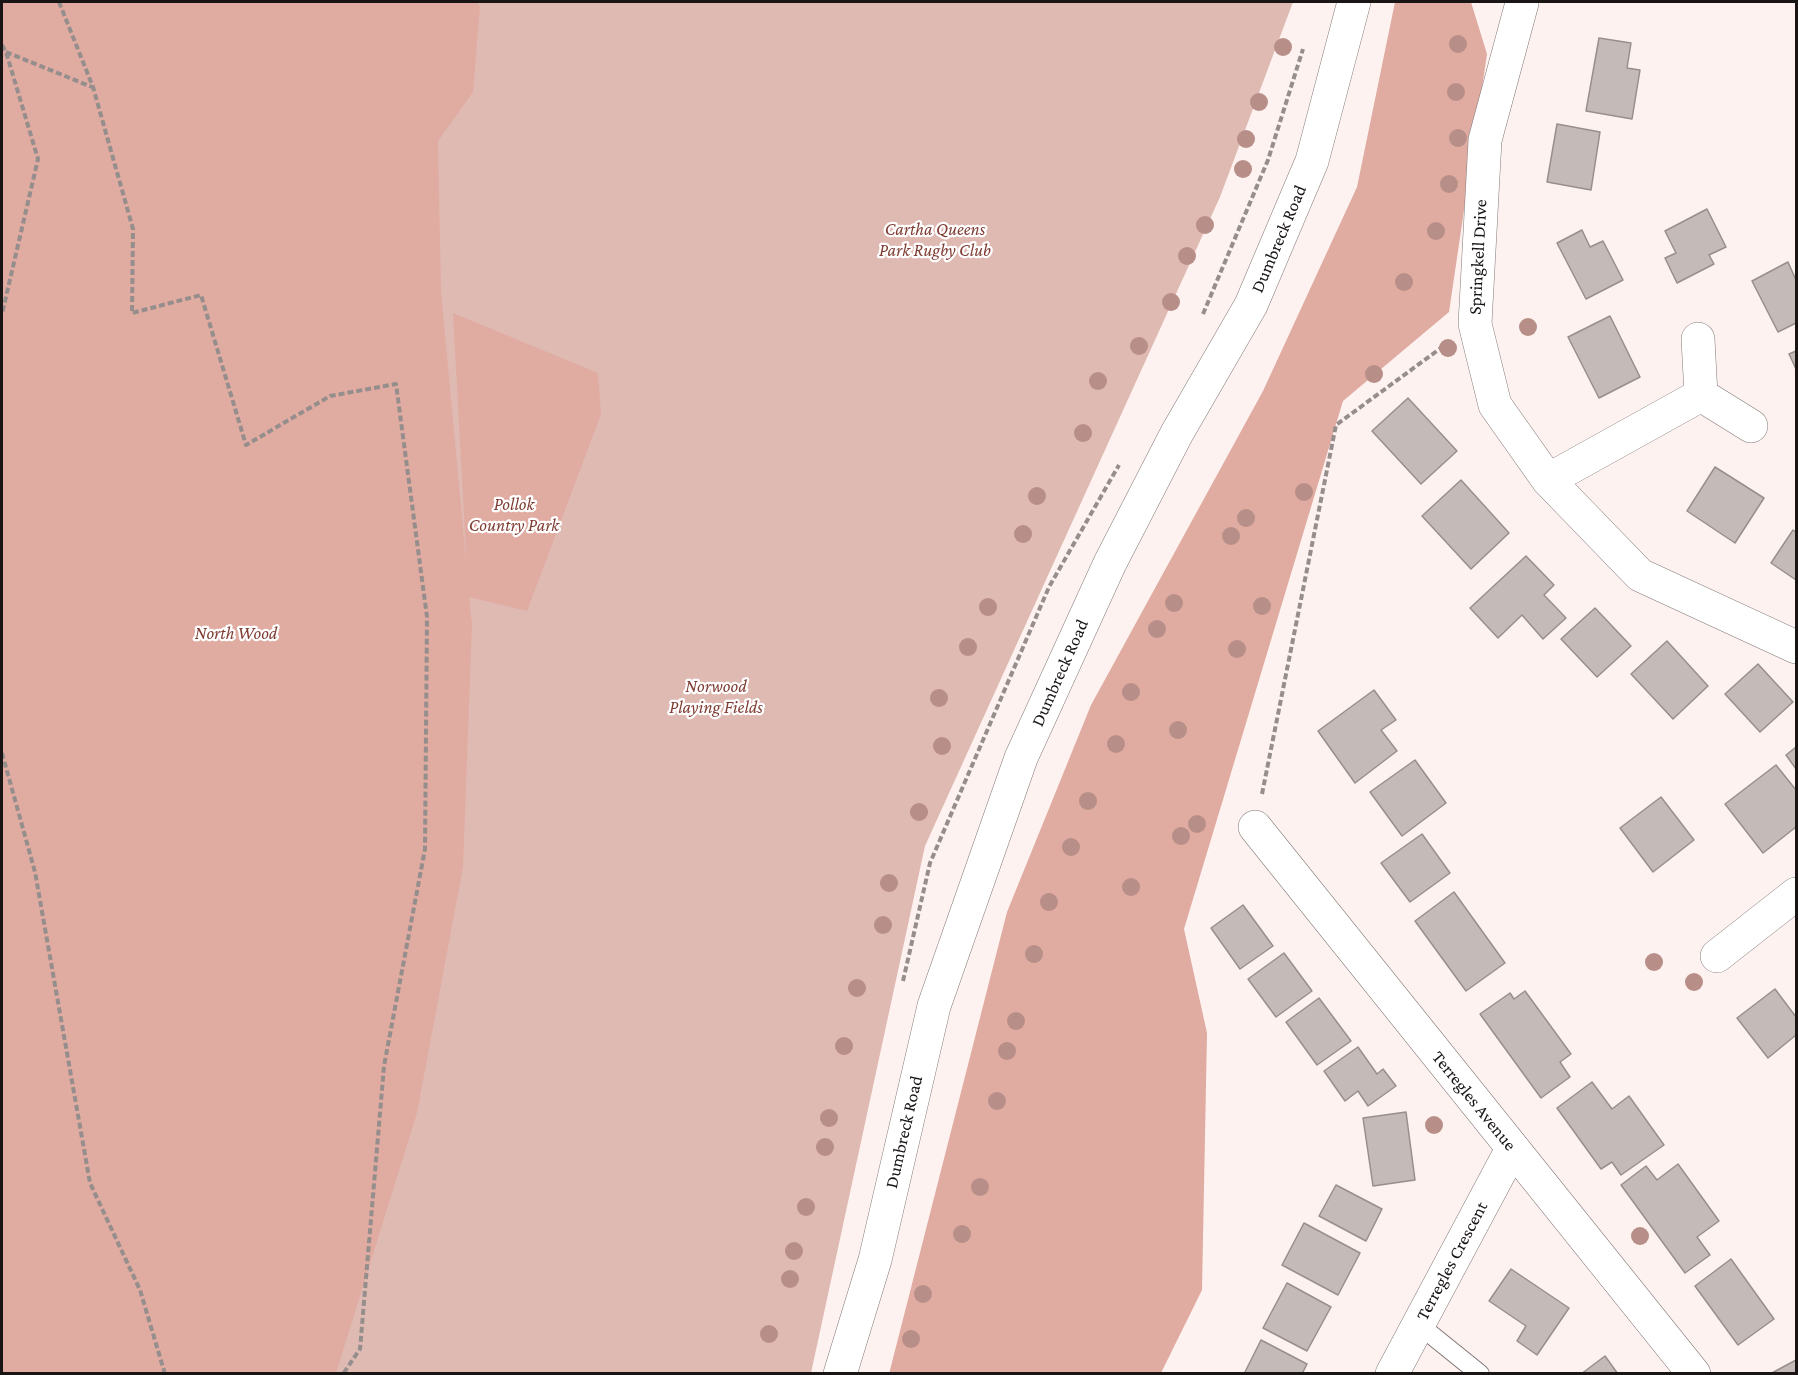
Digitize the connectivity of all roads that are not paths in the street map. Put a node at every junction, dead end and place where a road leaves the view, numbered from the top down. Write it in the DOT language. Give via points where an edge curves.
graph roads {
  1 [pos="1354,2"];
  2 [pos="1523,2"];
  3 [pos="1698,339"];
  4 [pos="1701,395"];
  5 [pos="1751,426"];
  6 [pos="1548,480"];
  7 [pos="1797,647"];
  8 [pos="1255,827"];
  9 [pos="1797,894"];
  10 [pos="1717,956"];
  11 [pos="1512,1149"];
  12 [pos="1418,1324"];
  13 [pos="840,1374"];
  14 [pos="1392,1374"];
  15 [pos="1480,1374"];
  16 [pos="1694,1374"];
  1 -- 13 [label="street, Dumbreck Road" via="1312,161 1251,305 1177,433 1110,563 1021,758 934,1006 875,1260"];
  2 -- 6 [label="street, Springkell Drive" via="1485,140 1475,324 1495,405"];
  3 -- 4 [label="street"];
  4 -- 5 [label="street"];
  4 -- 6 [label="street"];
  6 -- 7 [label="street, Springkell Drive" via="1640,575"];
  8 -- 11 [label="street, Terregles Avenue"];
  9 -- 10 [label="street"];
  11 -- 12 [label="street, Terregles Crescent"];
  11 -- 16 [label="street, Terregles Avenue"];
  12 -- 14 [label="street, Terregles Crescent"];
  12 -- 15 [label="lane"];
}
